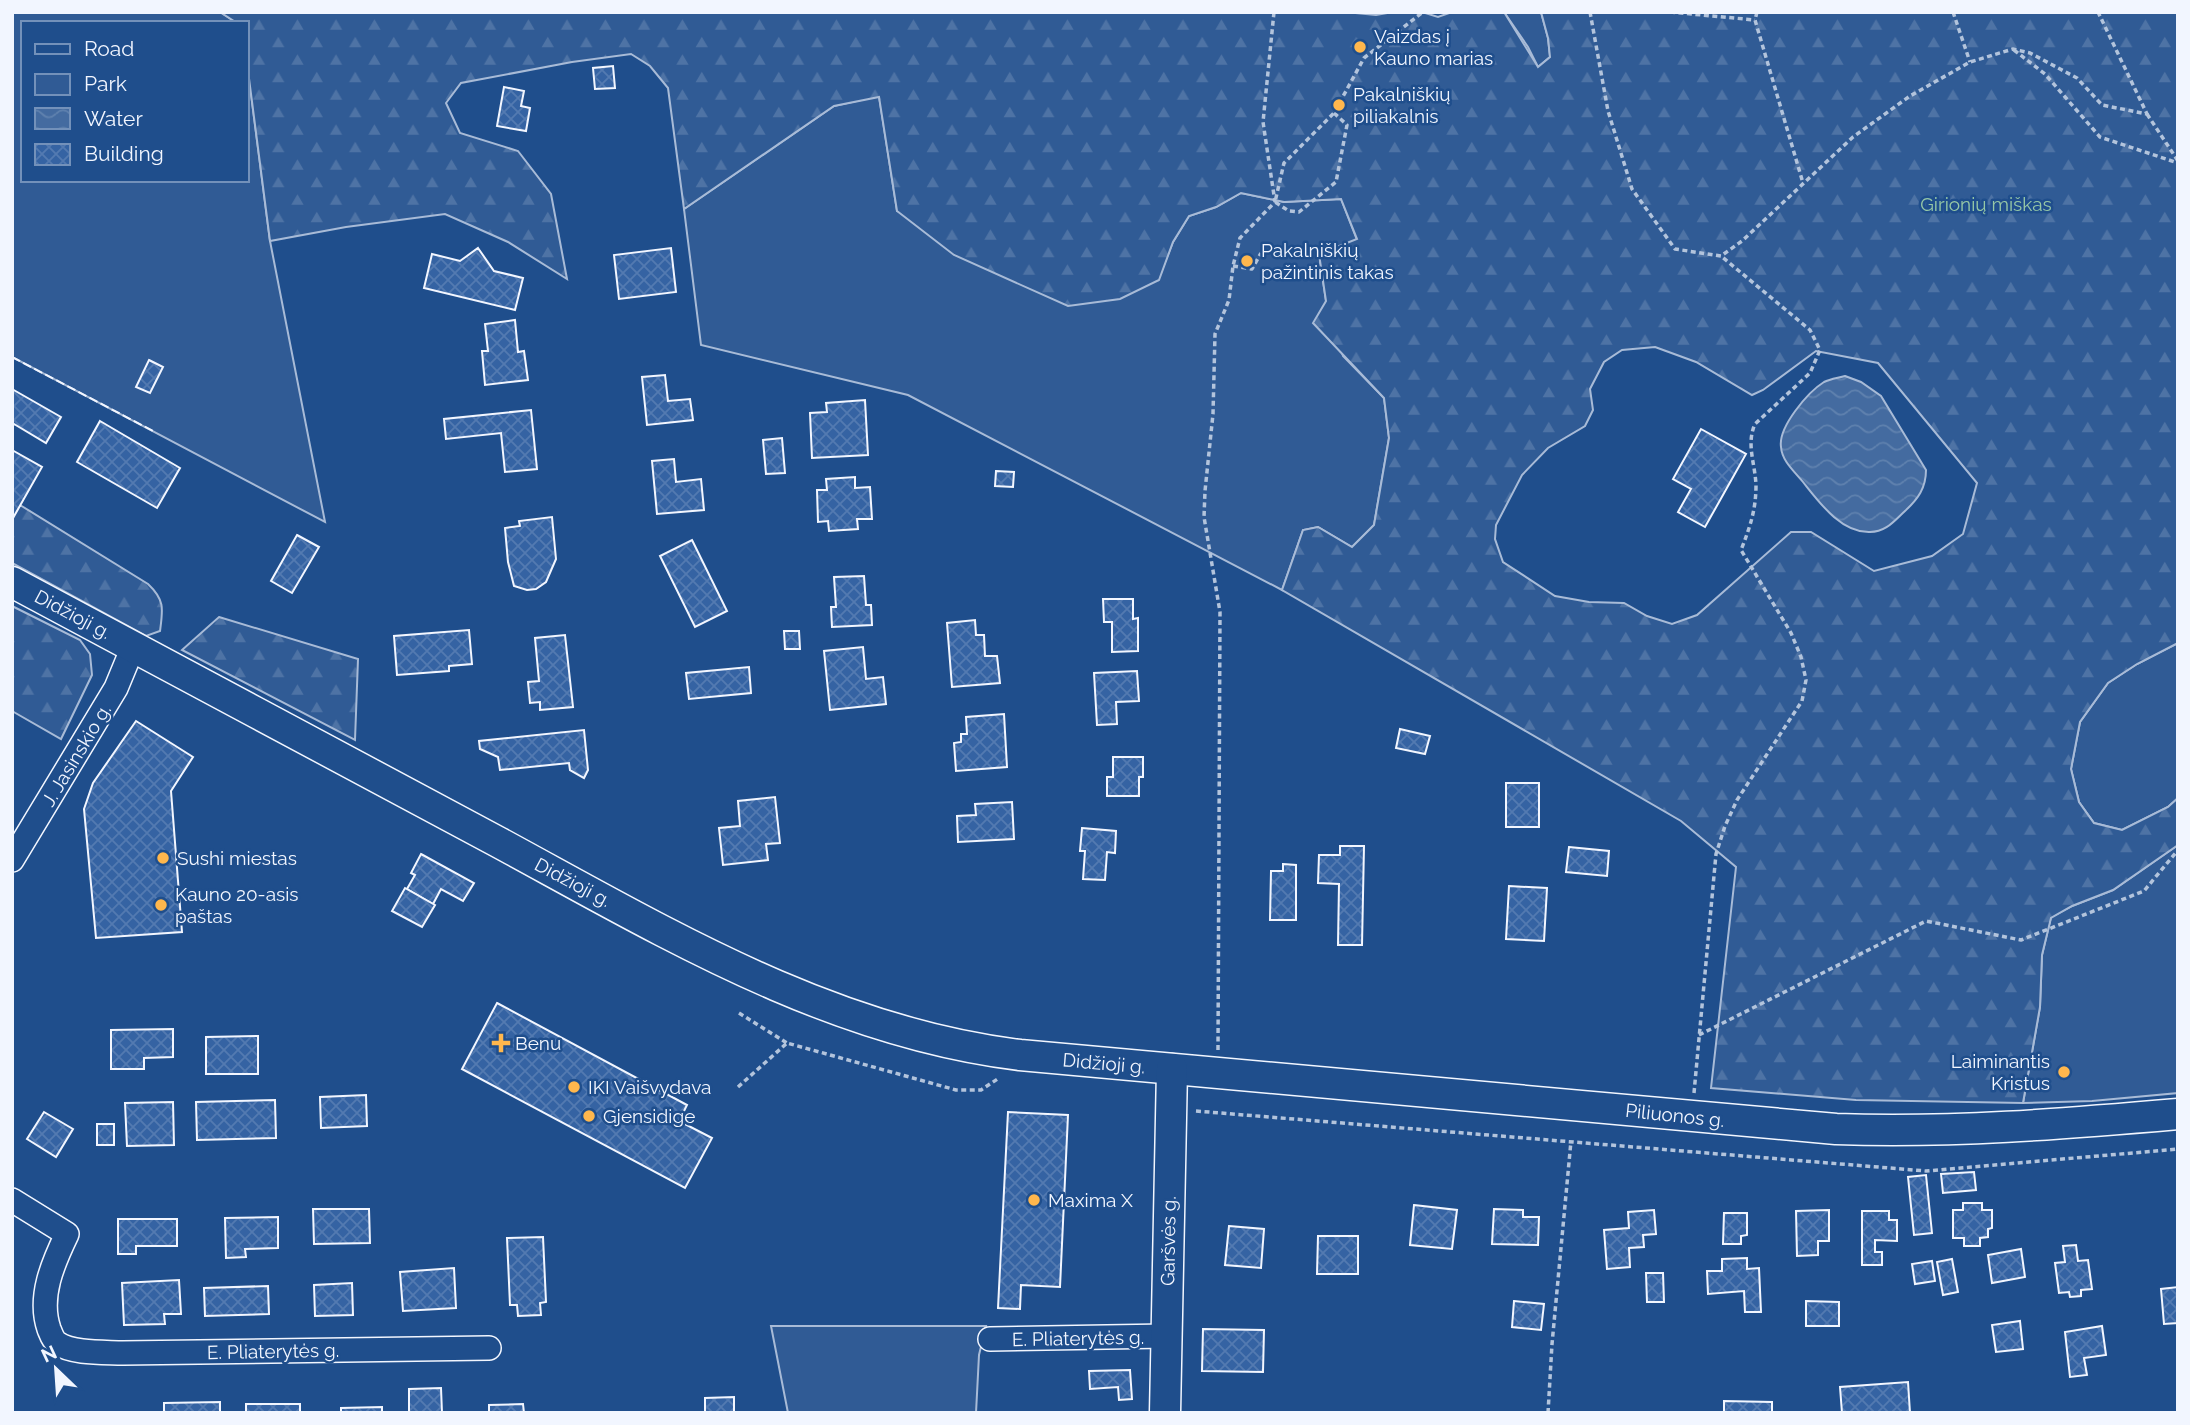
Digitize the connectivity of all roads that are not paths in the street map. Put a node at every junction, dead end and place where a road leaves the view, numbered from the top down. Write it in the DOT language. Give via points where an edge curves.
graph roads {
  1 [pos="12,582"];
  2 [pos="133,647"];
  3 [pos="12,860"];
  4 [pos="1172,1069"];
  5 [pos="2178,1114"];
  6 [pos="12,1200"];
  7 [pos="1167,1336"];
  8 [pos="990,1339"];
  9 [pos="489,1348"];
  10 [pos="1166,1413"];
  1 -- 2 [label="main road, Didžioji g."];
  2 -- 3 [label="street, J. Jasinskio g." via="116,688"];
  2 -- 4 [label="main road, Didžioji g." via="663,931 814,1002 919,1037 988,1051"];
  4 -- 5 [label="main road, Piliuonos g." via="1823,1128 2023,1127"];
  4 -- 7 [label="main road, Garšvės g."];
  6 -- 9 [label="street, E. Pliaterytės g." via="67,1234 45,1297 46,1321 57,1343 78,1350"];
  7 -- 8 [label="street, E. Pliaterytės g."];
  7 -- 10 [label="main road, Garšvės g."];
}
